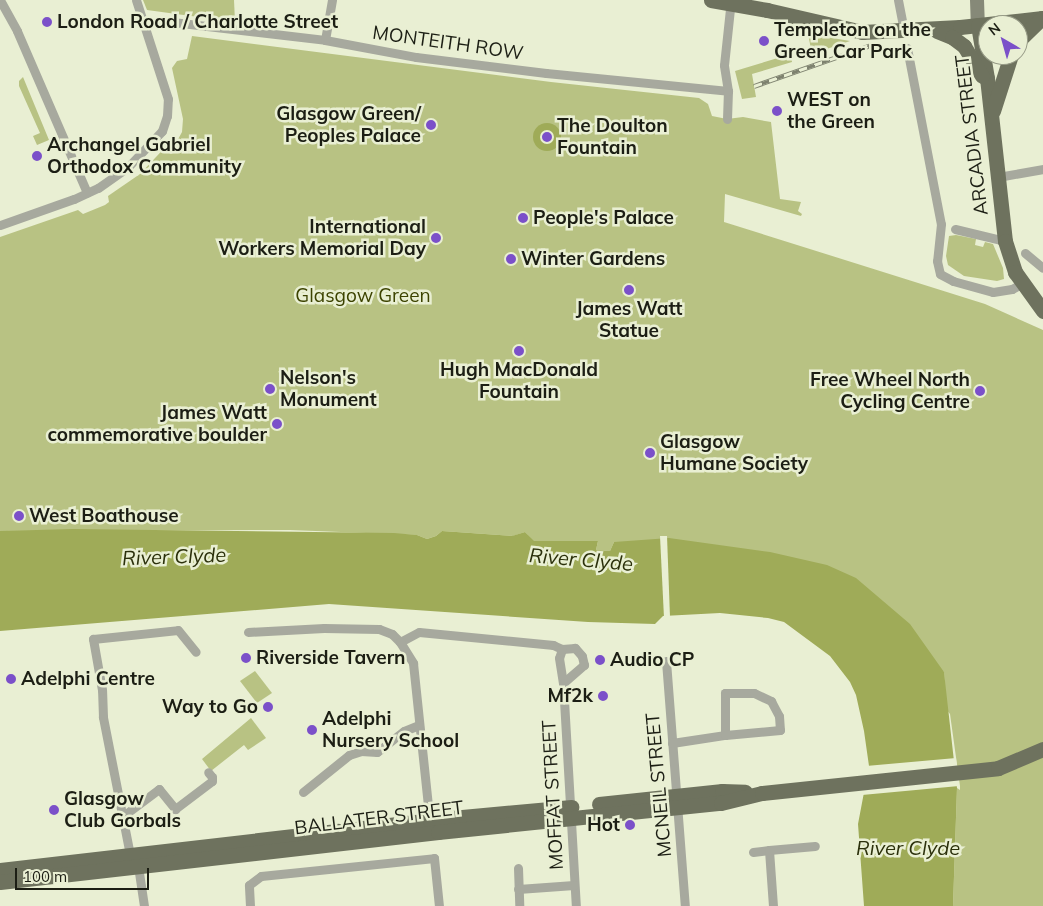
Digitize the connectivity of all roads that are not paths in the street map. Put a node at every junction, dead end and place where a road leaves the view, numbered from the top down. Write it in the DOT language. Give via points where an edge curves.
graph roads {
  1 [pos="0,0"];
  2 [pos="136,0"];
  3 [pos="332,0"];
  4 [pos="711,0"];
  5 [pos="898,0"];
  6 [pos="977,0"];
  7 [pos="731,2"];
  8 [pos="1042,18"];
  9 [pos="1028,20"];
  10 [pos="164,21"];
  11 [pos="978,25"];
  12 [pos="932,29"];
  13 [pos="904,31"];
  14 [pos="1028,32"];
  15 [pos="325,40"];
  16 [pos="907,48"];
  17 [pos="984,65"];
  18 [pos="1008,65"];
  19 [pos="988,89"];
  20 [pos="728,91"];
  21 [pos="727,119"];
  22 [pos="990,120"];
  23 [pos="1043,169"];
  24 [pos="998,177"];
  25 [pos="88,193"];
  26 [pos="0,225"];
  27 [pos="955,229"];
  28 [pos="1005,241"];
  29 [pos="1025,253"];
  30 [pos="1043,268"];
  31 [pos="1021,284"];
  32 [pos="1043,311"];
  33 [pos="248,632"];
  34 [pos="400,642"];
  35 [pos="562,649"];
  36 [pos="196,652"];
  37 [pos="666,661"];
  38 [pos="563,683"];
  39 [pos="419,725"];
  40 [pos="726,735"];
  41 [pos="672,743"];
  42 [pos="1043,750"];
  43 [pos="208,772"];
  44 [pos="303,792"];
  45 [pos="676,801"];
  46 [pos="569,812"];
  47 [pos="123,816"];
  48 [pos="430,826"];
  49 [pos="815,846"];
  50 [pos="770,850"];
  51 [pos="753,852"];
  52 [pos="134,861"];
  53 [pos="518,868"];
  54 [pos="0,870"];
  55 [pos="0,882"];
  56 [pos="574,885"];
  57 [pos="518,889"];
  58 [pos="144,906"];
  59 [pos="250,906"];
  60 [pos="439,906"];
  61 [pos="519,906"];
  62 [pos="576,906"];
  63 [pos="685,906"];
  64 [pos="773,906"];
  1 -- 25 [label="street" via="17,31"];
  2 -- 25 [label="street" via="168,99 166,121 158,136 132,163 112,180"];
  3 -- 15 [label="street"];
  4 -- 7 [label="main road"];
  5 -- 13 [label="street"];
  6 -- 11 [label="street"];
  7 -- 13 [label="main road" via="845,29"];
  7 -- 20 [label="street" via="724,65"];
  8 -- 9 [label="main road"];
  8 -- 14 [label="main road"];
  10 -- 15 [label="street, MONTEITH ROW"];
  11 -- 12 [label="main road"];
  12 -- 13 [label="main road"];
  12 -- 19 [label="main road" via="964,46"];
  15 -- 20 [label="street, MONTEITH ROW" via="416,57"];
  16 -- 31 [label="street" via="941,224 937,261 940,274 952,281 993,292"];
  17 -- 19 [label="main road, ARCADIA STREET"];
  18 -- 22 [label="main road"];
  19 -- 22 [label="main road, ARCADIA STREET"];
  20 -- 21 [label="street"];
  22 -- 24 [label="main road, ARCADIA STREET"];
  23 -- 24 [label="street"];
  24 -- 28 [label="main road, ARCADIA STREET"];
  25 -- 26 [label="street"];
  27 -- 28 [label="street"];
  28 -- 31 [label="main road, ARCADIA STREET"];
  29 -- 30 [label="street"];
  31 -- 32 [label="main road, ARCADIA STREET"];
  33 -- 34 [label="street" via="324,628 380,630 392,634"];
  34 -- 35 [label="street" via="419,632 553,644"];
  34 -- 39 [label="street" via="413,663"];
  35 -- 38 [label="street, MOFFAT STREET"];
  35 -- 38 [label="street" via="575,648 584,665"];
  36 -- 47 [label="street" via="178,630 94,639 103,717"];
  37 -- 41 [label="street, MCNEIL STREET"];
  38 -- 46 [label="street, MOFFAT STREET"];
  39 -- 44 [label="street" via="404,731 377,752 361,751 349,755"];
  39 -- 48 [label="street"];
  40 -- 40 [label="street" via="725,693 754,693 771,702 779,716 780,730"];
  40 -- 41 [label="street"];
  41 -- 45 [label="street, MCNEIL STREET"];
  42 -- 45 [label="main road, BALLATER STREET" via="994,768 762,793 721,803"];
  43 -- 47 [label="street" via="212,781 174,809 159,789"];
  45 -- 46 [label="main road, BALLATER STREET"];
  45 -- 63 [label="street, MCNEIL STREET"];
  46 -- 48 [label="main road, BALLATER STREET"];
  46 -- 56 [label="street, MOFFAT STREET"];
  47 -- 52 [label="street"];
  48 -- 52 [label="main road, BALLATER STREET"];
  49 -- 50 [label="street"];
  50 -- 51 [label="street"];
  50 -- 64 [label="street"];
  52 -- 54 [label="main road, BALLATER STREET"];
  52 -- 55 [label="main road, BALLATER STREET"];
  52 -- 58 [label="street"];
  53 -- 57 [label="street"];
  56 -- 57 [label="street"];
  56 -- 62 [label="street, MOFFAT STREET"];
  57 -- 61 [label="street"];
  59 -- 60 [label="street" via="248,888 252,880 261,876 434,858"];
}
